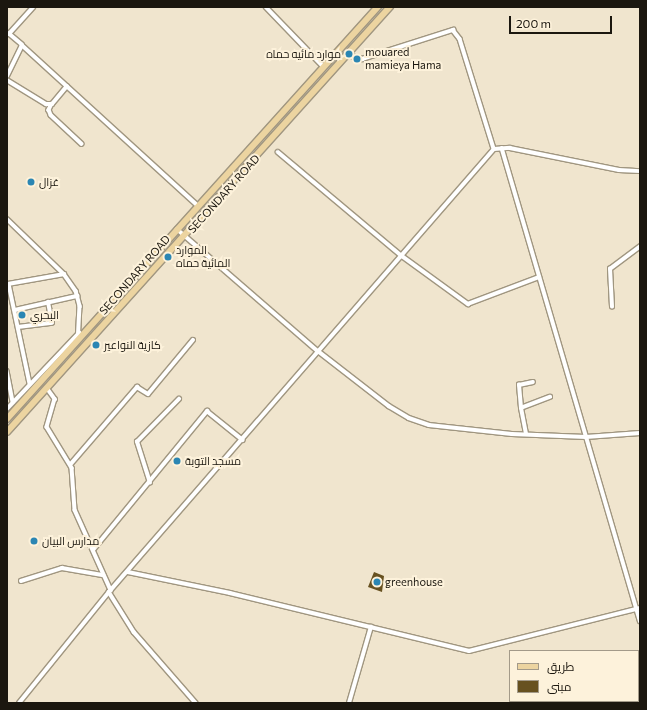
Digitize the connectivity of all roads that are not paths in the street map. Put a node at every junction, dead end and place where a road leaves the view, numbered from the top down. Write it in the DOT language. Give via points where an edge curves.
graph roads {
  1 [pos="33,7"];
  2 [pos="266,7"];
  3 [pos="378,7"];
  4 [pos="390,7"];
  5 [pos="22,45"];
  6 [pos="348,55"];
  7 [pos="324,66"];
  8 [pos="7,76"];
  9 [pos="7,80"];
  10 [pos="67,86"];
  11 [pos="52,104"];
  12 [pos="82,144"];
  13 [pos="502,148"];
  14 [pos="494,149"];
  15 [pos="278,152"];
  16 [pos="640,171"];
  17 [pos="197,205"];
  18 [pos="7,219"];
  19 [pos="176,229"];
  20 [pos="185,237"];
  21 [pos="640,246"];
  22 [pos="402,256"];
  23 [pos="64,274"];
  24 [pos="539,278"];
  25 [pos="8,284"];
  26 [pos="77,296"];
  27 [pos="48,302"];
  28 [pos="612,307"];
  29 [pos="15,310"];
  30 [pos="18,327"];
  31 [pos="79,333"];
  32 [pos="193,340"];
  33 [pos="78,341"];
  34 [pos="318,351"];
  35 [pos="7,370"];
  36 [pos="533,382"];
  37 [pos="30,384"];
  38 [pos="47,388"];
  39 [pos="550,397"];
  40 [pos="179,399"];
  41 [pos="14,402"];
  42 [pos="521,408"];
  43 [pos="7,409"];
  44 [pos="7,419"];
  45 [pos="7,432"];
  46 [pos="640,433"];
  47 [pos="526,434"];
  48 [pos="586,437"];
  49 [pos="242,440"];
  50 [pos="70,465"];
  51 [pos="150,483"];
  52 [pos="93,550"];
  53 [pos="128,572"];
  54 [pos="103,575"];
  55 [pos="21,581"];
  56 [pos="110,591"];
  57 [pos="638,608"];
  58 [pos="640,622"];
  59 [pos="371,627"];
  60 [pos="19,703"];
  61 [pos="196,703"];
  62 [pos="349,703"];
  1 -- 5 [label="street" via="9,34"];
  2 -- 7 [label="street"];
  3 -- 7 [label="main road, SECONDARY ROAD"];
  4 -- 6 [label="main road, SECONDARY ROAD"];
  5 -- 8 [label="street"];
  5 -- 10 [label="street"];
  6 -- 14 [label="street" via="362,59 453,30 460,39"];
  6 -- 20 [label="main road, SECONDARY ROAD"];
  7 -- 17 [label="main road, SECONDARY ROAD"];
  9 -- 11 [label="street" via="46,104"];
  10 -- 11 [label="street"];
  10 -- 17 [label="street"];
  11 -- 12 [label="street" via="49,110 51,116"];
  13 -- 14 [label="street"];
  13 -- 16 [label="street" via="619,170"];
  13 -- 24 [label="street"];
  14 -- 22 [label="street"];
  15 -- 22 [label="street"];
  17 -- 19 [label="main road, SECONDARY ROAD"];
  18 -- 23 [label="street"];
  19 -- 20 [label="street"];
  19 -- 33 [label="main road, SECONDARY ROAD"];
  20 -- 34 [label="street"];
  20 -- 38 [label="main road, SECONDARY ROAD"];
  21 -- 28 [label="street" via="610,269"];
  22 -- 24 [label="street" via="468,304"];
  22 -- 34 [label="street"];
  23 -- 25 [label="street"];
  23 -- 26 [label="street"];
  24 -- 48 [label="street"];
  25 -- 29 [label="street"];
  26 -- 27 [label="street"];
  26 -- 31 [label="street"];
  27 -- 29 [label="street"];
  27 -- 30 [label="street" via="52,322"];
  29 -- 30 [label="street"];
  30 -- 37 [label="street"];
  31 -- 33 [label="street"];
  31 -- 37 [label="street"];
  32 -- 50 [label="street" via="148,394 137,387"];
  33 -- 44 [label="main road, SECONDARY ROAD"];
  34 -- 47 [label="street" via="389,406 409,418 429,425"];
  34 -- 49 [label="street"];
  35 -- 41 [label="street"];
  36 -- 42 [label="street" via="519,385"];
  37 -- 41 [label="street"];
  38 -- 45 [label="main road, SECONDARY ROAD"];
  38 -- 50 [label="street" via="54,399 47,427"];
  39 -- 42 [label="street"];
  40 -- 51 [label="street" via="137,442"];
  41 -- 43 [label="street"];
  42 -- 47 [label="street"];
  46 -- 48 [label="street"];
  47 -- 48 [label="street"];
  48 -- 57 [label="street"];
  49 -- 51 [label="street" via="207,411"];
  49 -- 53 [label="street"];
  50 -- 52 [label="street" via="76,489 75,510"];
  51 -- 52 [label="street"];
  52 -- 54 [label="street"];
  53 -- 56 [label="street"];
  53 -- 59 [label="street"];
  54 -- 55 [label="street" via="62,568"];
  54 -- 56 [label="street"];
  56 -- 60 [label="street"];
  56 -- 61 [label="street" via="134,632"];
  57 -- 58 [label="street"];
  57 -- 59 [label="street" via="470,651"];
  59 -- 62 [label="street"];
}
